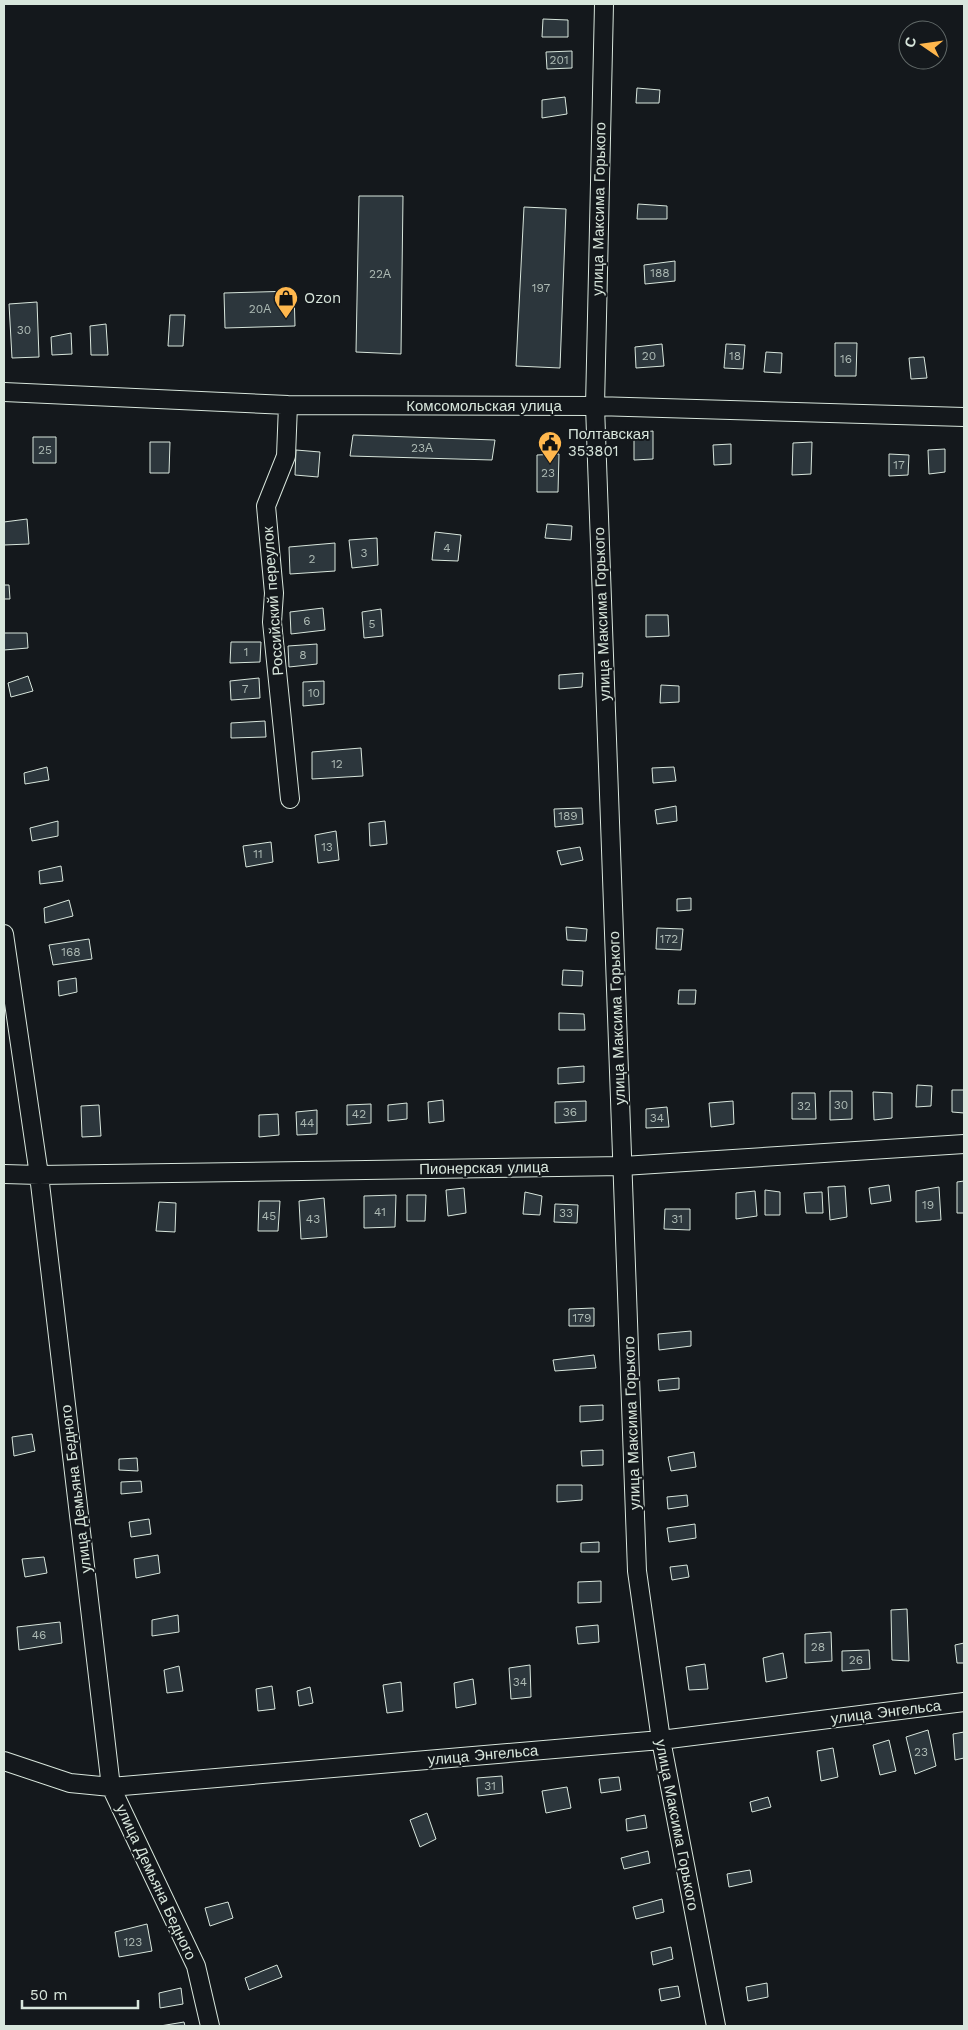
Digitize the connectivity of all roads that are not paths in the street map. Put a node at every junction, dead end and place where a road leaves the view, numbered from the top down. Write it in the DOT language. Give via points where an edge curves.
graph roads {
  1 [pos="604,4"];
  2 [pos="4,392"];
  3 [pos="288,406"];
  4 [pos="594,406"];
  5 [pos="964,417"];
  6 [pos="290,799"];
  7 [pos="4,934"];
  8 [pos="964,1144"];
  9 [pos="623,1166"];
  10 [pos="4,1174"];
  11 [pos="39,1176"];
  12 [pos="964,1702"];
  13 [pos="661,1740"];
  14 [pos="4,1761"];
  15 [pos="111,1787"];
  16 [pos="210,2026"];
  17 [pos="716,2026"];
  1 -- 4 [label="street, улица Максима Горького"];
  2 -- 3 [label="street, Комсомольская улица"];
  3 -- 4 [label="street, Комсомольская улица"];
  3 -- 6 [label="street, Российский переулок" via="286,456 266,506 274,593 272,622"];
  4 -- 5 [label="street, Комсомольская улица"];
  4 -- 9 [label="street, улица Максима Горького"];
  7 -- 11 [label="street, улица Демьяна Бедного"];
  8 -- 9 [label="street, Пионерская улица"];
  9 -- 11 [label="street, Пионерская улица"];
  9 -- 13 [label="street, улица Максима Горького" via="637,1571"];
  10 -- 11 [label="street, Пионерская улица"];
  11 -- 15 [label="street, улица Демьяна Бедного"];
  12 -- 13 [label="street, улица Энгельса"];
  13 -- 15 [label="street, улица Энгельса"];
  13 -- 17 [label="street, улица Максима Горького"];
  14 -- 15 [label="street, улица Энгельса" via="70,1783"];
  15 -- 16 [label="street, улица Демьяна Бедного" via="196,1966"];
}
